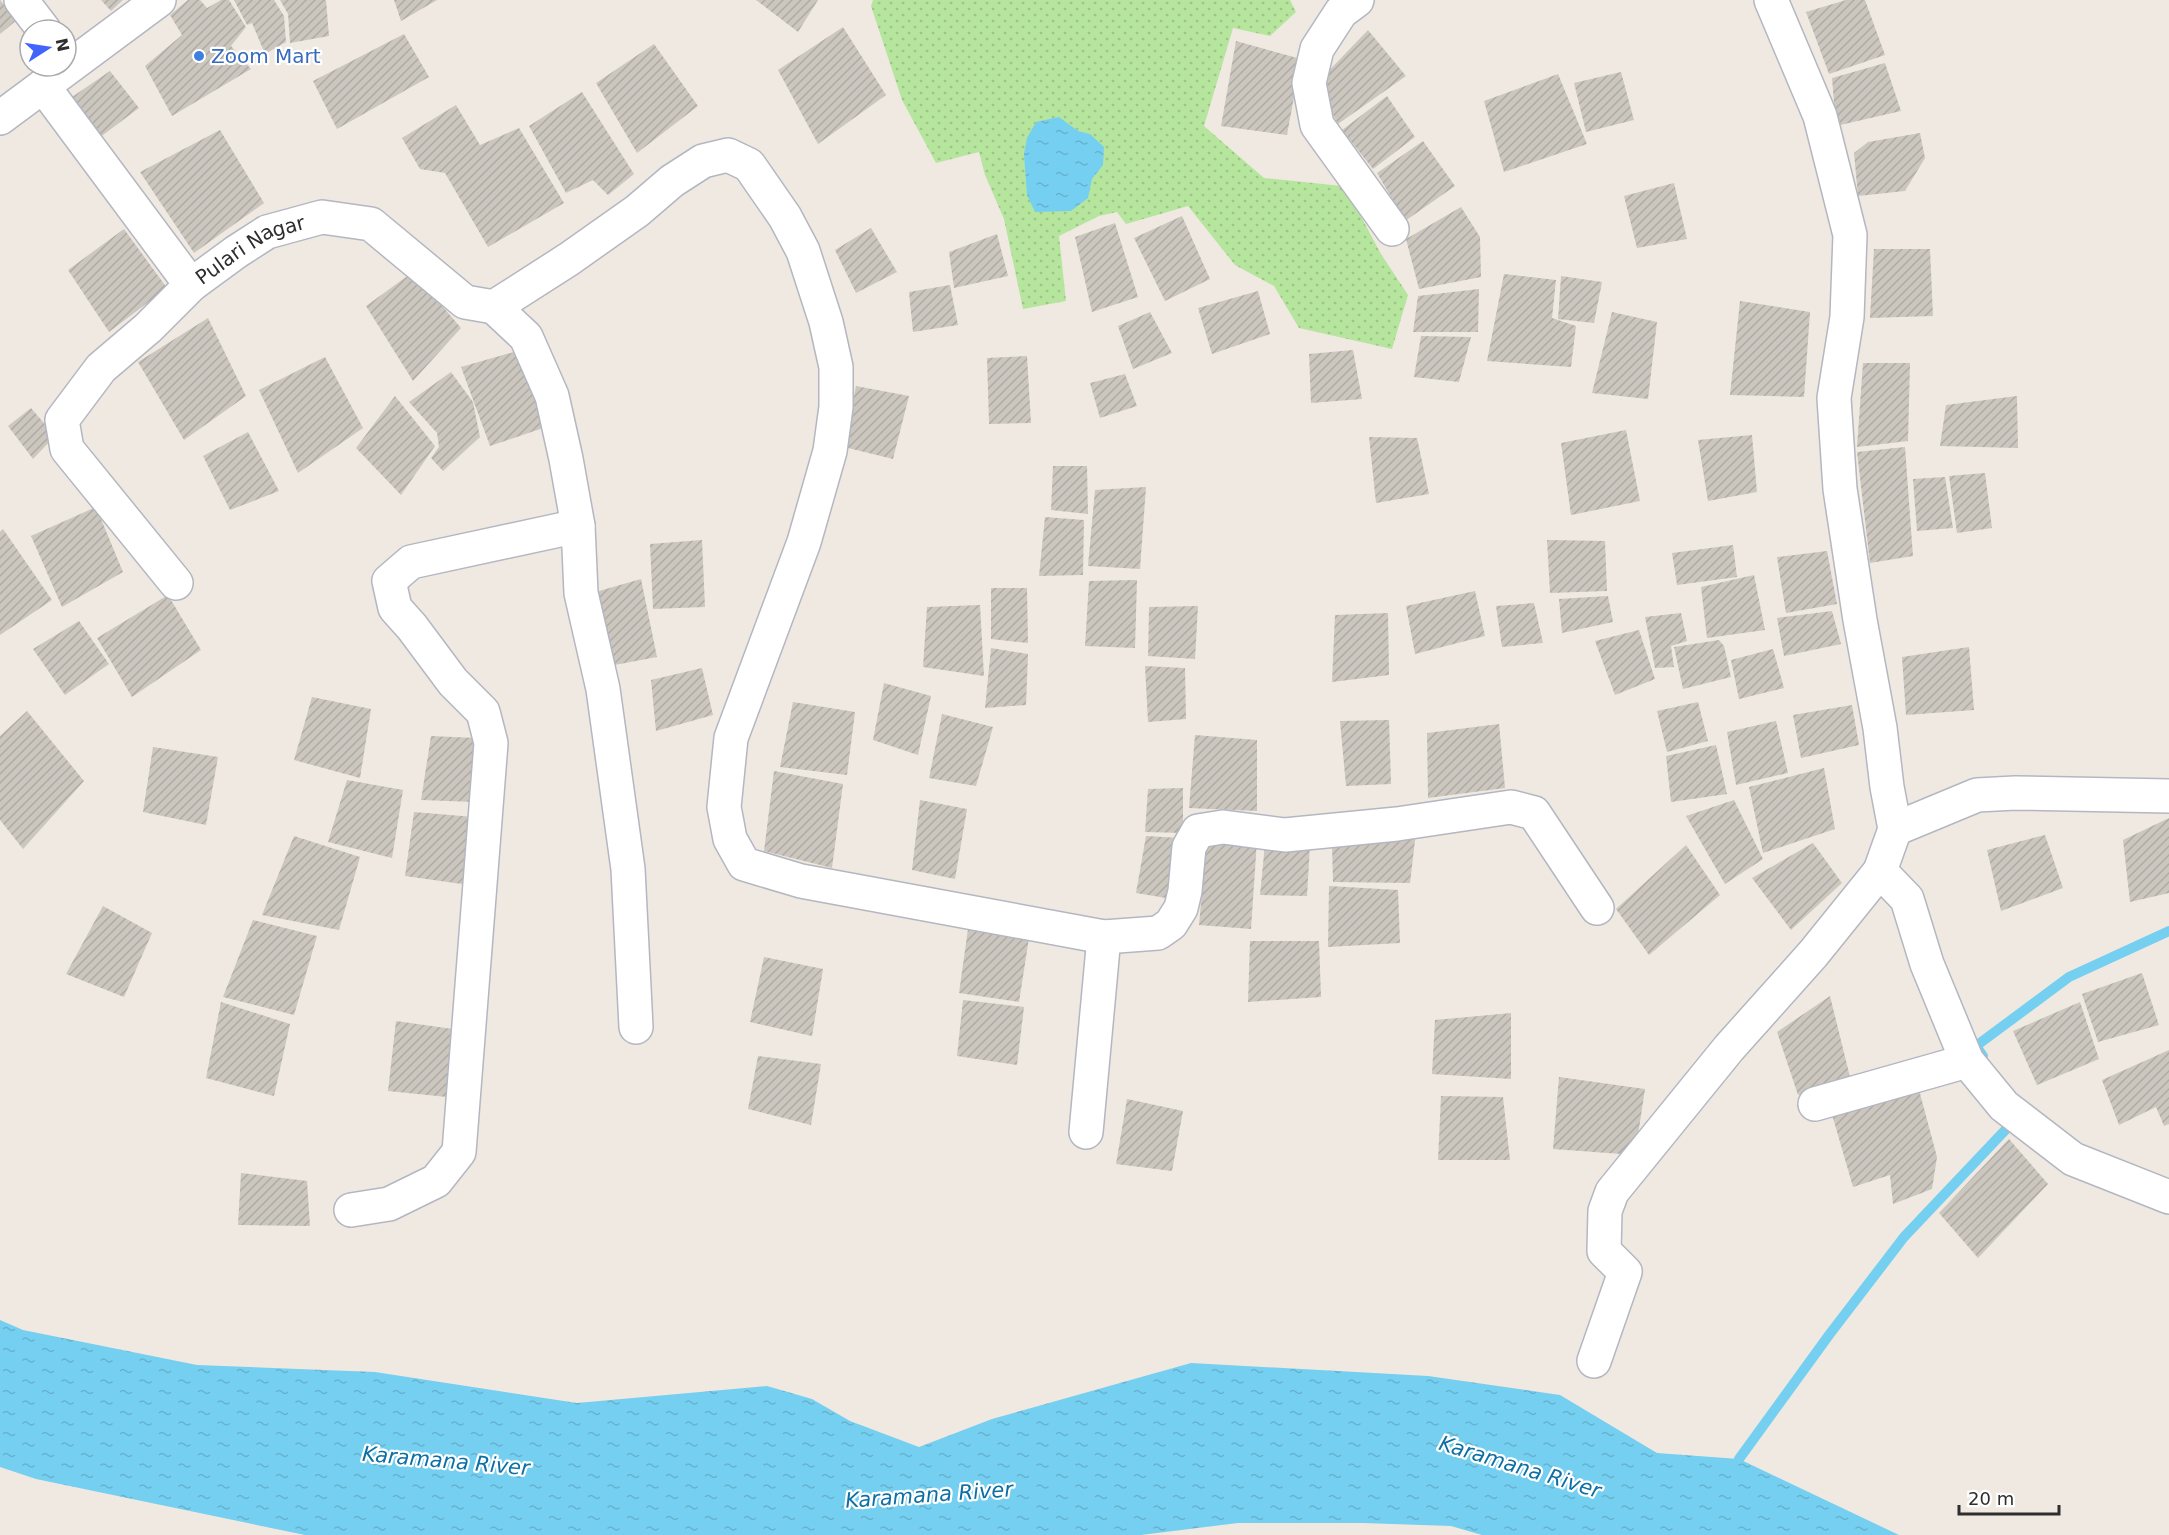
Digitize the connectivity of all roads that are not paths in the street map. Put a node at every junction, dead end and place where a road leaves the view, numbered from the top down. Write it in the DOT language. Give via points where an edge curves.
graph roads {
  1 [pos="21,0"];
  2 [pos="159,0"];
  3 [pos="1357,0"];
  4 [pos="1771,0"];
  5 [pos="35,18"];
  6 [pos="78,56"];
  7 [pos="52,78"];
  8 [pos="43,86"];
  9 [pos="0,118"];
  10 [pos="1392,229"];
  11 [pos="191,285"];
  12 [pos="494,307"];
  13 [pos="578,526"];
  14 [pos="176,583"];
  15 [pos="2169,796"];
  16 [pos="1895,829"];
  17 [pos="1880,871"];
  18 [pos="1597,908"];
  19 [pos="1104,937"];
  20 [pos="636,1027"];
  21 [pos="1967,1061"];
  22 [pos="1815,1104"];
  23 [pos="1086,1132"];
  24 [pos="2169,1197"];
  25 [pos="351,1210"];
  26 [pos="1594,1361"];
  1 -- 5 [label="street"];
  2 -- 6 [label="street"];
  3 -- 10 [label="street" via="1341,12 1317,49 1309,83 1317,125"];
  4 -- 16 [label="street" via="1820,116 1850,235 1847,317 1834,398 1840,489"];
  7 -- 8 [label="street"];
  8 -- 9 [label="street"];
  8 -- 11 [label="street, Pulari Nagar"];
  11 -- 12 [label="street, Pulari Nagar" via="267,232 322,218 371,224 465,302"];
  11 -- 14 [label="street" via="100,368 62,420 68,449"];
  12 -- 13 [label="street" via="526,337 552,396"];
  12 -- 19 [label="street" via="569,259 703,161 729,155 749,165 803,251 836,367 836,407 830,451 804,542 730,738 724,807 730,839 744,864 801,881"];
  13 -- 20 [label="street" via="581,593 603,689 628,869"];
  13 -- 25 [label="street" via="411,562 389,581 395,608 453,682 483,712 491,743 459,1152 436,1181 389,1204"];
  15 -- 16 [label="street" via="1977,795"];
  16 -- 17 [label="street"];
  17 -- 21 [label="street" via="1907,899 1927,964"];
  17 -- 26 [label="street" via="1612,1192 1605,1211 1604,1251 1625,1272"];
  18 -- 19 [label="street" via="1534,813 1511,807 1286,835 1222,827 1198,831 1189,847 1181,908 1171,924 1158,933"];
  19 -- 23 [label="street"];
  21 -- 22 [label="street"];
  21 -- 24 [label="street" via="2004,1106 2073,1159"];
}
